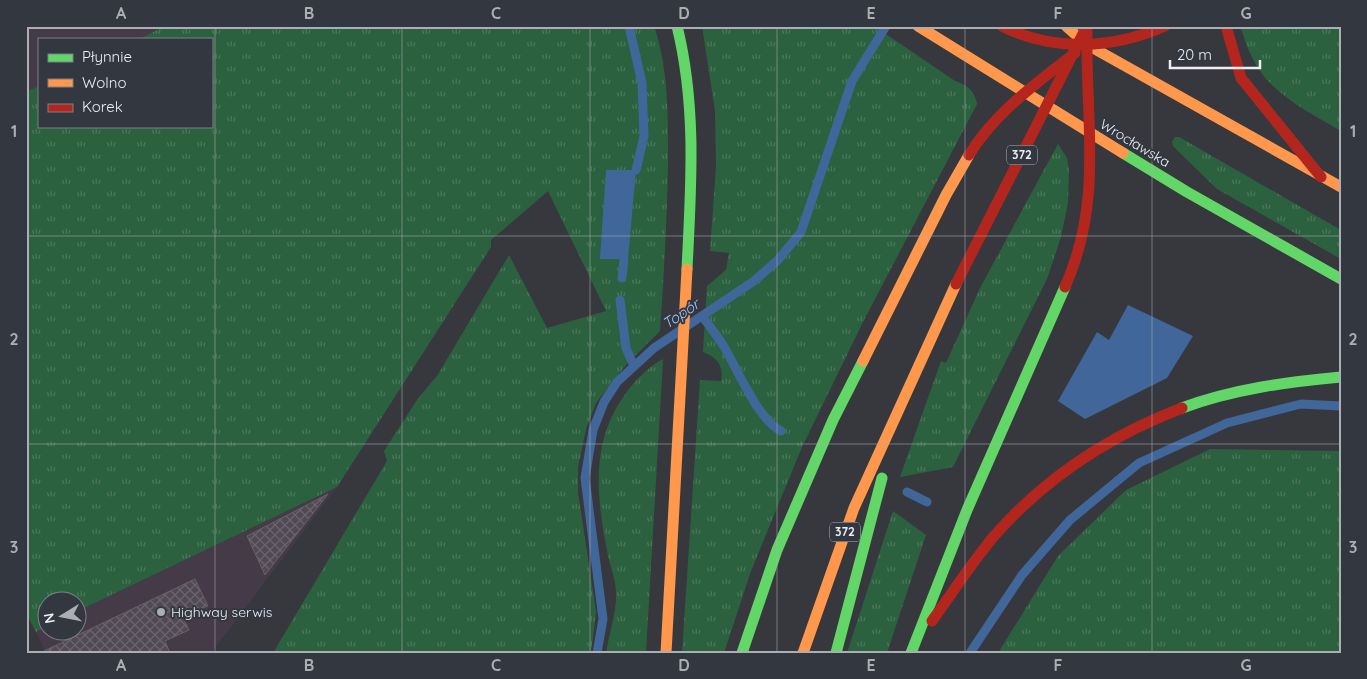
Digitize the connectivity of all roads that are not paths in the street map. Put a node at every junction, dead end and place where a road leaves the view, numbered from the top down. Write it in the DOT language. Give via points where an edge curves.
graph roads {
  1 [pos="677,26"];
  2 [pos="918,26"];
  3 [pos="1002,26"];
  4 [pos="1066,26"];
  5 [pos="1087,26"];
  6 [pos="1165,26"];
  7 [pos="1226,26"];
  8 [pos="1086,44"];
  9 [pos="1024,94"];
  10 [pos="1090,133"];
  11 [pos="1321,177"];
  12 [pos="1341,187"];
  13 [pos="1341,279"];
  14 [pos="1341,377"];
  15 [pos="897,417"];
  16 [pos="912,649"];
  17 [pos="666,653"];
  18 [pos="742,653"];
  19 [pos="803,653"];
  20 [pos="836,653"];
  1 -- 17 [label="main road" via="689,80 693,126"];
  2 -- 9 [label="main road, Wrocławska"];
  3 -- 8 [label="main road" via="1041,41"];
  4 -- 8 [label="main road"];
  5 -- 8 [label="main road"];
  5 -- 15 [label="main road, 372, bridge" via="956,284"];
  6 -- 8 [label="main road" via="1133,40"];
  7 -- 11 [label="main road" via="1241,78"];
  8 -- 9 [label="main road"];
  8 -- 10 [label="main road"];
  8 -- 11 [label="main road"];
  9 -- 10 [label="main road, Wrocławska"];
  9 -- 18 [label="main road" via="981,136 937,212 829,429 777,550"];
  10 -- 13 [label="main road, Wrocławska"];
  10 -- 16 [label="main road" via="1088,206 1082,241 1070,275 975,486"];
  11 -- 12 [label="main road"];
  14 -- 16 [label="main road" via="1270,383 1170,411 1117,436 1072,464 1028,501 995,535"];
  15 -- 19 [label="main road, 372" via="854,508"];
  15 -- 20 [label="main road, 372"];
}
